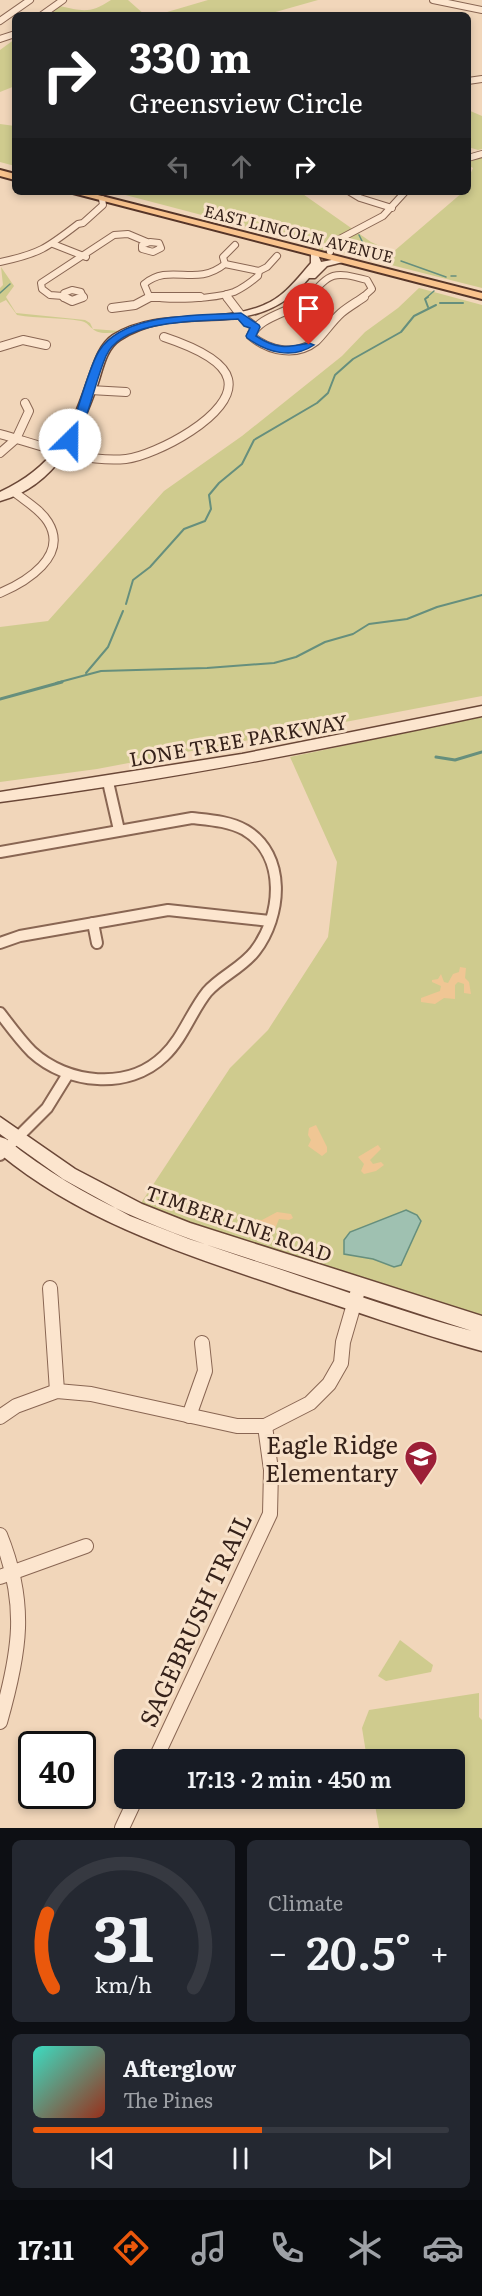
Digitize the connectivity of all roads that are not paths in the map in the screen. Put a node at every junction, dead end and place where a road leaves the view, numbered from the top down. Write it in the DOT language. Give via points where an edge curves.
graph roads {
  1 [pos="30,0"];
  2 [pos="63,0"];
  3 [pos="433,0"];
  4 [pos="12,3"];
  5 [pos="22,6"];
  6 [pos="468,7"];
  7 [pos="482,10"];
  8 [pos="13,12"];
  9 [pos="46,12"];
  10 [pos="462,12"];
  11 [pos="102,195"];
  12 [pos="355,195"];
  13 [pos="403,195"];
  14 [pos="392,208"];
  15 [pos="147,242"];
  16 [pos="53,244"];
  17 [pos="235,245"];
  18 [pos="323,254"];
  19 [pos="277,256"];
  20 [pos="86,257"];
  21 [pos="342,261"];
  22 [pos="0,262"];
  23 [pos="225,264"];
  24 [pos="259,271"];
  25 [pos="305,278"];
  26 [pos="482,291"];
  27 [pos="227,294"];
  28 [pos="63,296"];
  29 [pos="482,296"];
  30 [pos="150,297"];
  31 [pos="112,308"];
  32 [pos="241,316"];
  33 [pos="255,327"];
  34 [pos="164,337"];
  35 [pos="46,345"];
  36 [pos="0,347"];
  37 [pos="90,390"];
  38 [pos="126,392"];
  39 [pos="25,403"];
  40 [pos="0,434"];
  41 [pos="16,439"];
  42 [pos="64,451"];
  43 [pos="0,453"];
  44 [pos="13,491"];
  45 [pos="0,497"];
  46 [pos="0,593"];
  47 [pos="482,701"];
  48 [pos="482,711"];
  49 [pos="107,778"];
  50 [pos="0,788"];
  51 [pos="0,798"];
  52 [pos="118,830"];
  53 [pos="0,852"];
  54 [pos="270,921"];
  55 [pos="93,923"];
  56 [pos="0,943"];
  57 [pos="97,943"];
  58 [pos="0,1013"];
  59 [pos="68,1074"];
  60 [pos="0,1124"];
  61 [pos="6,1147"];
  62 [pos="50,1287"];
  63 [pos="356,1295"];
  64 [pos="482,1325"];
  65 [pos="482,1342"];
  66 [pos="202,1343"];
  67 [pos="57,1391"];
  68 [pos="189,1416"];
  69 [pos="0,1417"];
  70 [pos="265,1426"];
  71 [pos="0,1535"];
  72 [pos="86,1546"];
  73 [pos="7,1574"];
  74 [pos="0,1722"];
  75 [pos="160,1749"];
  76 [pos="131,1809"];
  77 [pos="122,1828"];
  1 -- 5 [label="street"];
  2 -- 9 [label="street"];
  3 -- 6 [label="street"];
  4 -- 5 [label="street"];
  5 -- 8 [label="street"];
  6 -- 7 [label="street"];
  6 -- 10 [label="street"];
  11 -- 16 [label="street" via="77,219 78,224"];
  11 -- 18 [label="main road, EAST LINCOLN AVENUE"];
  11 -- 18 [label="main road, EAST LINCOLN AVENUE"];
  12 -- 14 [label="street"];
  13 -- 14 [label="street"];
  14 -- 18 [label="street" via="353,232 351,239"];
  15 -- 20 [label="street" via="116,234"];
  16 -- 20 [label="street"];
  16 -- 22 [label="street" via="28,256"];
  17 -- 23 [label="street" via="223,257"];
  18 -- 21 [label="main road, EAST LINCOLN AVENUE"];
  18 -- 25 [label="street"];
  18 -- 26 [label="main road, EAST LINCOLN AVENUE"];
  19 -- 24 [label="street"];
  20 -- 28 [label="street" via="41,283 50,295"];
  21 -- 25 [label="street" via="324,264"];
  21 -- 29 [label="main road, EAST LINCOLN AVENUE"];
  23 -- 24 [label="street"];
  23 -- 30 [label="street" via="206,275 154,276 144,284"];
  24 -- 27 [label="street" via="243,288"];
  25 -- 32 [label="street" via="283,300"];
  27 -- 30 [label="street"];
  27 -- 32 [label="street"];
  30 -- 31 [label="street" via="135,305"];
  32 -- 33 [label="street"];
  32 -- 37 [label="street" via="164,321 131,330 103,352"];
  33 -- 33 [label="street" via="251,336 267,347 287,350 309,345 372,289 367,280 356,276 329,275 298,306"];
  34 -- 42 [label="street" via="208,357 232,379 218,409 173,443 125,462"];
  35 -- 36 [label="street" via="11,341"];
  37 -- 38 [label="street"];
  37 -- 42 [label="street"];
  39 -- 41 [label="street" via="29,411"];
  40 -- 41 [label="street"];
  41 -- 42 [label="street"];
  41 -- 43 [label="street"];
  42 -- 44 [label="street" via="50,466"];
  44 -- 45 [label="street"];
  44 -- 46 [label="street" via="56,530 46,561 34,575"];
  47 -- 49 [label="street, LONE TREE PARKWAY"];
  48 -- 49 [label="street, LONE TREE PARKWAY" via="346,739"];
  49 -- 50 [label="street, LONE TREE PARKWAY"];
  49 -- 51 [label="street, LONE TREE PARKWAY"];
  49 -- 52 [label="street"];
  52 -- 53 [label="street"];
  52 -- 54 [label="street" via="192,818 224,821 244,830 264,846 275,865 276,888"];
  54 -- 55 [label="street" via="168,910"];
  54 -- 59 [label="street" via="258,949 210,989 179,1040 162,1058 141,1071 116,1079 87,1079"];
  55 -- 56 [label="street"];
  55 -- 57 [label="street"];
  58 -- 59 [label="street" via="33,1053"];
  59 -- 61 [label="street" via="47,1108"];
  60 -- 61 [label="street, TIMBERLINE ROAD"];
  61 -- 63 [label="street, TIMBERLINE ROAD" via="58,1187 129,1225 172,1242"];
  62 -- 67 [label="street"];
  63 -- 64 [label="street, TIMBERLINE ROAD"];
  63 -- 65 [label="street, TIMBERLINE ROAD"];
  63 -- 70 [label="street" via="341,1363 329,1384 310,1403"];
  66 -- 68 [label="street" via="205,1371"];
  67 -- 68 [label="street" via="91,1394"];
  67 -- 69 [label="street" via="16,1406"];
  68 -- 70 [label="street" via="237,1426"];
  70 -- 75 [label="street, SAGEBRUSH TRAIL" via="272,1459 270,1514"];
  71 -- 73 [label="street"];
  72 -- 73 [label="street"];
  73 -- 74 [label="street" via="20,1619 15,1671"];
  76 -- 77 [label="street"];
}
